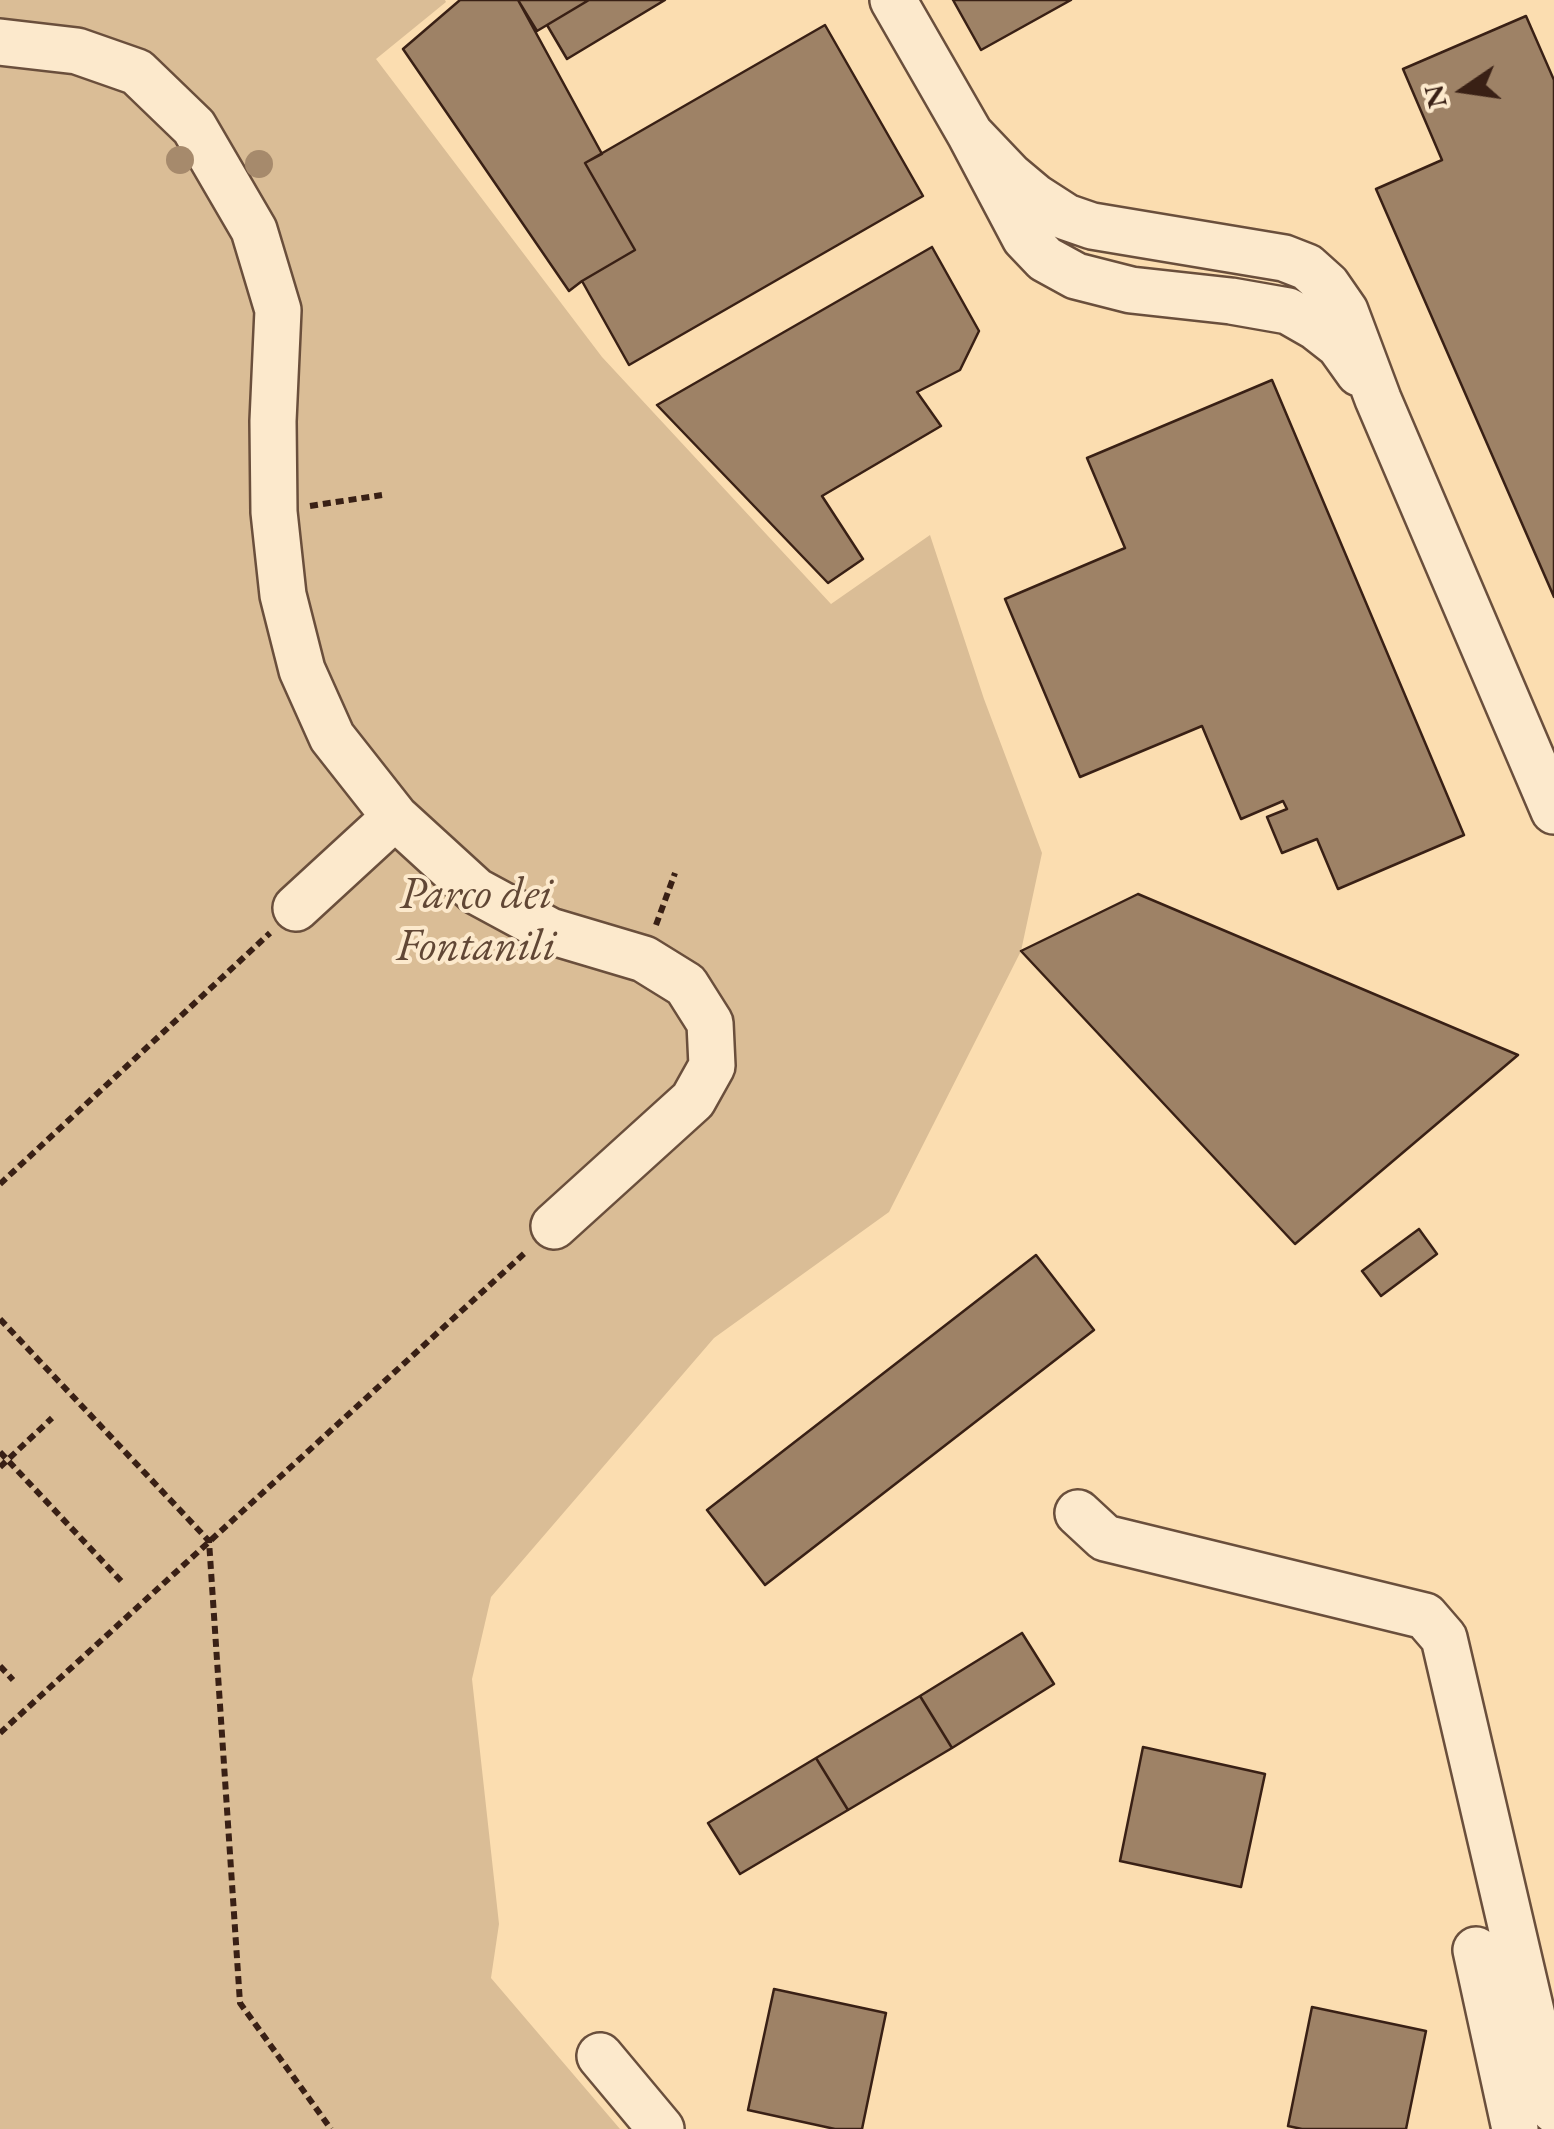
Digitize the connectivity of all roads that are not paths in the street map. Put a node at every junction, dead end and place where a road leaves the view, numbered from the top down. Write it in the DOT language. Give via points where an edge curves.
graph roads {
  1 [pos="893,0"];
  2 [pos="0,42"];
  3 [pos="1554,811"];
  4 [pos="394,817"];
  5 [pos="296,908"];
  6 [pos="554,1226"];
  7 [pos="1078,1513"];
  8 [pos="1476,1950"];
  9 [pos="600,2056"];
  10 [pos="1554,2110"];
  11 [pos="662,2129"];
  12 [pos="1516,2129"];
  1 -- 3 [label="street" via="1024,238 1046,258 1076,276 1132,290 1288,311 1339,345 1378,399"];
  2 -- 4 [label="street" via="77,52 137,72 194,127 254,230 278,310 274,512 283,595 302,670 332,737"];
  4 -- 5 [label="street"];
  4 -- 6 [label="street" via="476,891 550,930 644,960 686,985 710,1024 712,1066 692,1100"];
  7 -- 10 [label="street" via="1105,1538 1425,1616 1444,1638"];
  8 -- 12 [label="street"];
  9 -- 11 [label="street"];
}
